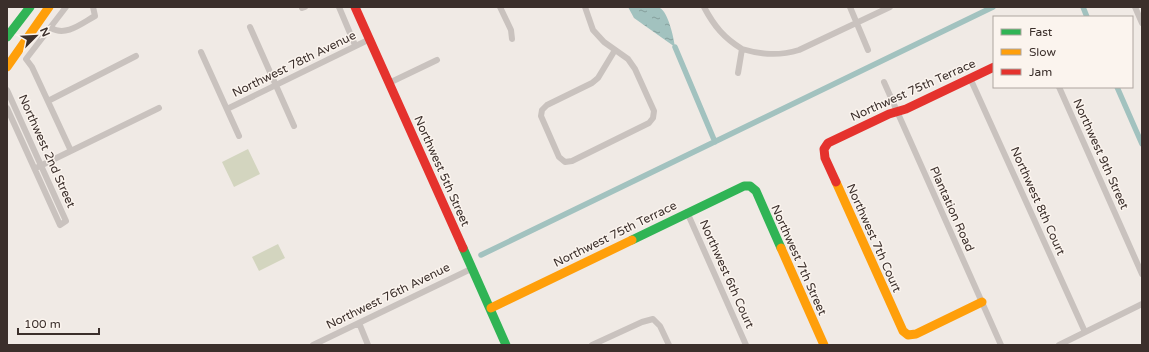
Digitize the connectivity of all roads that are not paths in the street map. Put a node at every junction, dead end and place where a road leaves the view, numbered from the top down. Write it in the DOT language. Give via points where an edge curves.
graph roads {
  1 [pos="30,7"];
  2 [pos="49,7"];
  3 [pos="66,7"];
  4 [pos="93,7"];
  5 [pos="339,7"];
  6 [pos="500,7"];
  7 [pos="585,7"];
  8 [pos="704,7"];
  9 [pos="850,7"];
  10 [pos="890,7"];
  11 [pos="1135,7"];
  12 [pos="358,8"];
  13 [pos="1142,23"];
  14 [pos="857,24"];
  15 [pos="250,26"];
  16 [pos="51,28"];
  17 [pos="7,37"];
  18 [pos="370,39"];
  19 [pos="512,39"];
  20 [pos="355,45"];
  21 [pos="742,49"];
  22 [pos="615,50"];
  23 [pos="868,50"];
  24 [pos="201,52"];
  25 [pos="136,56"];
  26 [pos="437,60"];
  27 [pos="7,67"];
  28 [pos="993,67"];
  29 [pos="738,73"];
  30 [pos="970,78"];
  31 [pos="884,82"];
  32 [pos="389,83"];
  33 [pos="276,86"];
  34 [pos="1059,88"];
  35 [pos="7,90"];
  36 [pos="48,101"];
  37 [pos="7,108"];
  38 [pos="159,108"];
  39 [pos="227,109"];
  40 [pos="897,112"];
  41 [pos="294,126"];
  42 [pos="239,136"];
  43 [pos="824,149"];
  44 [pos="71,151"];
  45 [pos="42,165"];
  46 [pos="35,168"];
  47 [pos="750,186"];
  48 [pos="52,190"];
  49 [pos="46,193"];
  50 [pos="688,212"];
  51 [pos="473,268"];
  52 [pos="1142,274"];
  53 [pos="982,302"];
  54 [pos="1142,304"];
  55 [pos="490,308"];
  56 [pos="359,323"];
  57 [pos="1085,332"];
  58 [pos="313,345"];
  59 [pos="368,345"];
  60 [pos="506,345"];
  61 [pos="592,345"];
  62 [pos="669,345"];
  63 [pos="746,345"];
  64 [pos="824,345"];
  65 [pos="1001,345"];
  66 [pos="1059,345"];
  1 -- 17 [label="street"];
  2 -- 27 [label="street"];
  3 -- 16 [label="street"];
  4 -- 16 [label="street" via="95,16 64,32"];
  5 -- 20 [label="street"];
  6 -- 19 [label="street" via="511,30"];
  7 -- 22 [label="street" via="593,30"];
  8 -- 21 [label="street" via="714,26"];
  9 -- 14 [label="street"];
  10 -- 14 [label="street"];
  11 -- 13 [label="street"];
  12 -- 18 [label="street, Northwest 5th Street"];
  14 -- 21 [label="street" via="799,50 784,54 760,54"];
  14 -- 23 [label="street"];
  15 -- 33 [label="street"];
  16 -- 36 [label="street" via="26,59"];
  18 -- 20 [label="street, Northwest 78th Avenue"];
  18 -- 32 [label="street, Northwest 5th Street"];
  20 -- 33 [label="street, Northwest 78th Avenue"];
  21 -- 29 [label="street"];
  22 -- 22 [label="street" via="598,78 592,83 547,105 542,110 541,116 559,157 565,162 572,161 649,123 653,118 654,111 635,69 628,59"];
  24 -- 39 [label="street"];
  25 -- 36 [label="street"];
  26 -- 32 [label="street"];
  28 -- 30 [label="street, Northwest 75th Terrace"];
  30 -- 40 [label="street, Northwest 75th Terrace"];
  30 -- 57 [label="street, Northwest 8th Court"];
  31 -- 40 [label="street, Plantation Road"];
  32 -- 51 [label="street, Northwest 5th Street"];
  33 -- 39 [label="street, Northwest 78th Avenue"];
  33 -- 41 [label="street"];
  34 -- 52 [label="street, Northwest 9th Street"];
  35 -- 45 [label="street, Northwest 2nd Street"];
  36 -- 44 [label="street"];
  37 -- 46 [label="street, Northwest 2nd Street"];
  38 -- 44 [label="street"];
  39 -- 42 [label="street"];
  40 -- 43 [label="street, Northwest 75th Terrace" via="828,143"];
  40 -- 53 [label="street, Plantation Road"];
  43 -- 53 [label="street, Northwest 7th Court" via="825,158 903,331 908,335 916,334"];
  44 -- 45 [label="street"];
  45 -- 46 [label="street"];
  45 -- 48 [label="street, Northwest 2nd Street"];
  46 -- 49 [label="street, Northwest 2nd Street"];
  47 -- 50 [label="street, Northwest 75th Terrace" via="744,186"];
  47 -- 64 [label="street, Northwest 7th Street" via="756,191"];
  48 -- 49 [label="street"];
  48 -- 49 [label="street, Northwest 2nd Street" via="66,221 60,224"];
  50 -- 55 [label="street, Northwest 75th Terrace"];
  50 -- 63 [label="street, Northwest 6th Court"];
  51 -- 55 [label="street, Northwest 5th Street"];
  51 -- 56 [label="street, Northwest 76th Avenue"];
  53 -- 65 [label="street, Plantation Road"];
  54 -- 57 [label="street"];
  55 -- 60 [label="street, Northwest 5th Street"];
  56 -- 58 [label="street, Northwest 76th Avenue"];
  56 -- 59 [label="street"];
  57 -- 66 [label="street"];
  61 -- 62 [label="street" via="653,319 660,326"];
}
